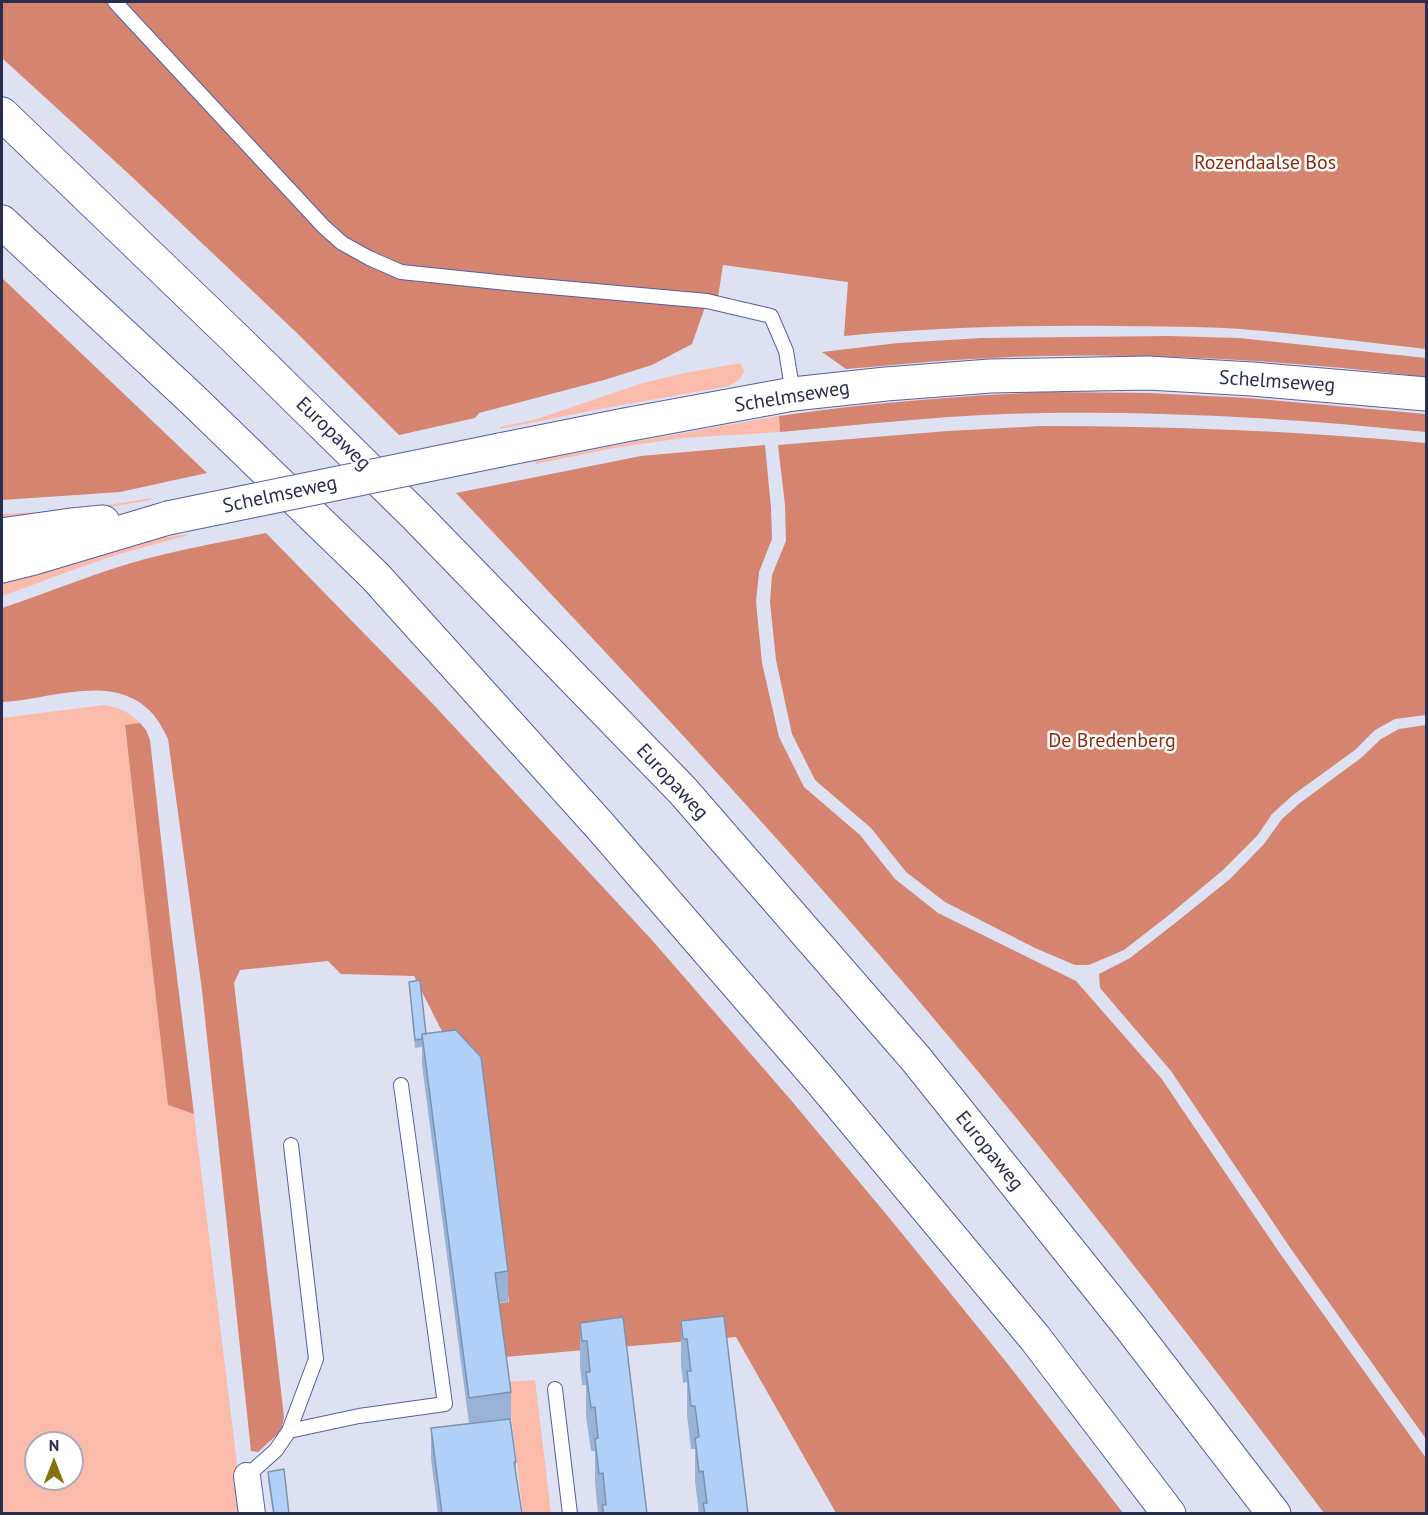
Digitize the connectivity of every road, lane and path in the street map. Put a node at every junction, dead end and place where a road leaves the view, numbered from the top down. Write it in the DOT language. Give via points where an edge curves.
graph roads {
  1 [pos="115,2"];
  2 [pos="2,114"];
  3 [pos="2,222"];
  4 [pos="794,394"];
  5 [pos="1426,394"];
  6 [pos="168,518"];
  7 [pos="2,535"];
  8 [pos="2,566"];
  9 [pos="401,1085"];
  10 [pos="291,1145"];
  11 [pos="555,1389"];
  12 [pos="289,1431"];
  13 [pos="248,1476"];
  14 [pos="252,1514"];
  15 [pos="570,1514"];
  16 [pos="1169,1514"];
  17 [pos="1274,1514"];
  1 -- 4 [label="lane" via="342,243 401,272 707,301 771,316 786,351"];
  2 -- 17 [label="main road, Europaweg" via="417,516 683,792 916,1059"];
  3 -- 16 [label="main road" via="375,576 602,827 1035,1338"];
  4 -- 5 [label="main road, Schelmseweg" via="990,376 1148,373"];
  4 -- 6 [label="main road, Schelmseweg, bridge"];
  6 -- 7 [label="main road, Schelmseweg"];
  6 -- 8 [label="main road, Schelmseweg"];
  9 -- 12 [label="lane" via="445,1404"];
  10 -- 12 [label="lane" via="316,1359"];
  11 -- 15 [label="lane"];
  12 -- 13 [label="lane" via="276,1450"];
  13 -- 14 [label="street"];
}
